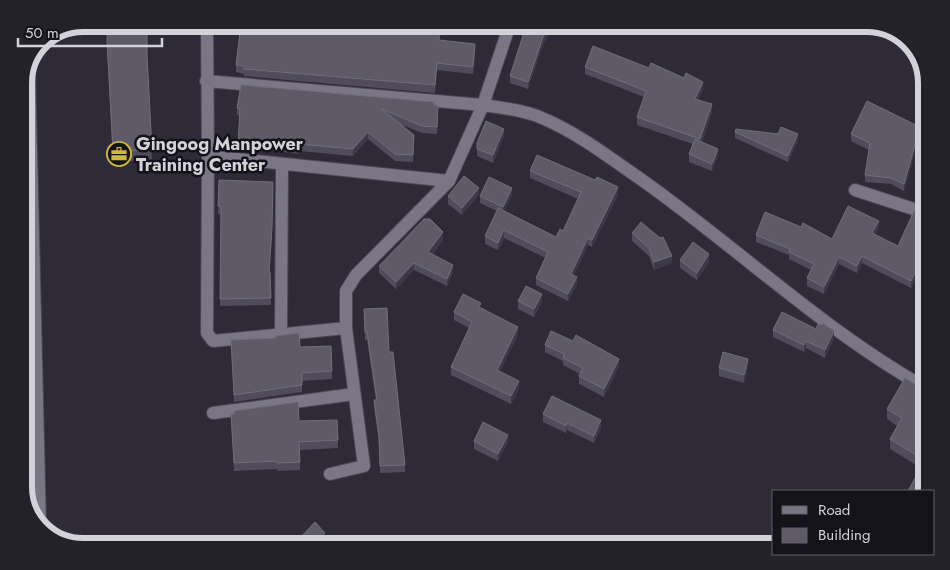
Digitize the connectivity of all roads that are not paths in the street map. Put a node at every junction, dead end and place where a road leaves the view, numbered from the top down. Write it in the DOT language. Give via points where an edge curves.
graph roads {
  1 [pos="207,32"];
  2 [pos="504,32"];
  3 [pos="206,81"];
  4 [pos="483,105"];
  5 [pos="208,156"];
  6 [pos="282,164"];
  7 [pos="448,181"];
  8 [pos="855,190"];
  9 [pos="917,210"];
  10 [pos="33,234"];
  11 [pos="346,328"];
  12 [pos="281,334"];
  13 [pos="918,383"];
  14 [pos="354,394"];
  15 [pos="213,413"];
  16 [pos="330,474"];
  17 [pos="40,512"];
  1 -- 3 [label="street"];
  2 -- 4 [label="street"];
  3 -- 4 [label="street"];
  3 -- 5 [label="street"];
  4 -- 7 [label="street"];
  4 -- 13 [label="street" via="525,112 575,134 676,205 854,344"];
  5 -- 6 [label="street"];
  5 -- 12 [label="street" via="207,333 213,341"];
  6 -- 7 [label="street"];
  6 -- 12 [label="street"];
  7 -- 11 [label="street" via="356,275 346,291"];
  8 -- 9 [label="street"];
  10 -- 17 [label="street"];
  11 -- 12 [label="street"];
  11 -- 14 [label="street"];
  14 -- 15 [label="street"];
  14 -- 16 [label="street" via="364,466"];
}
